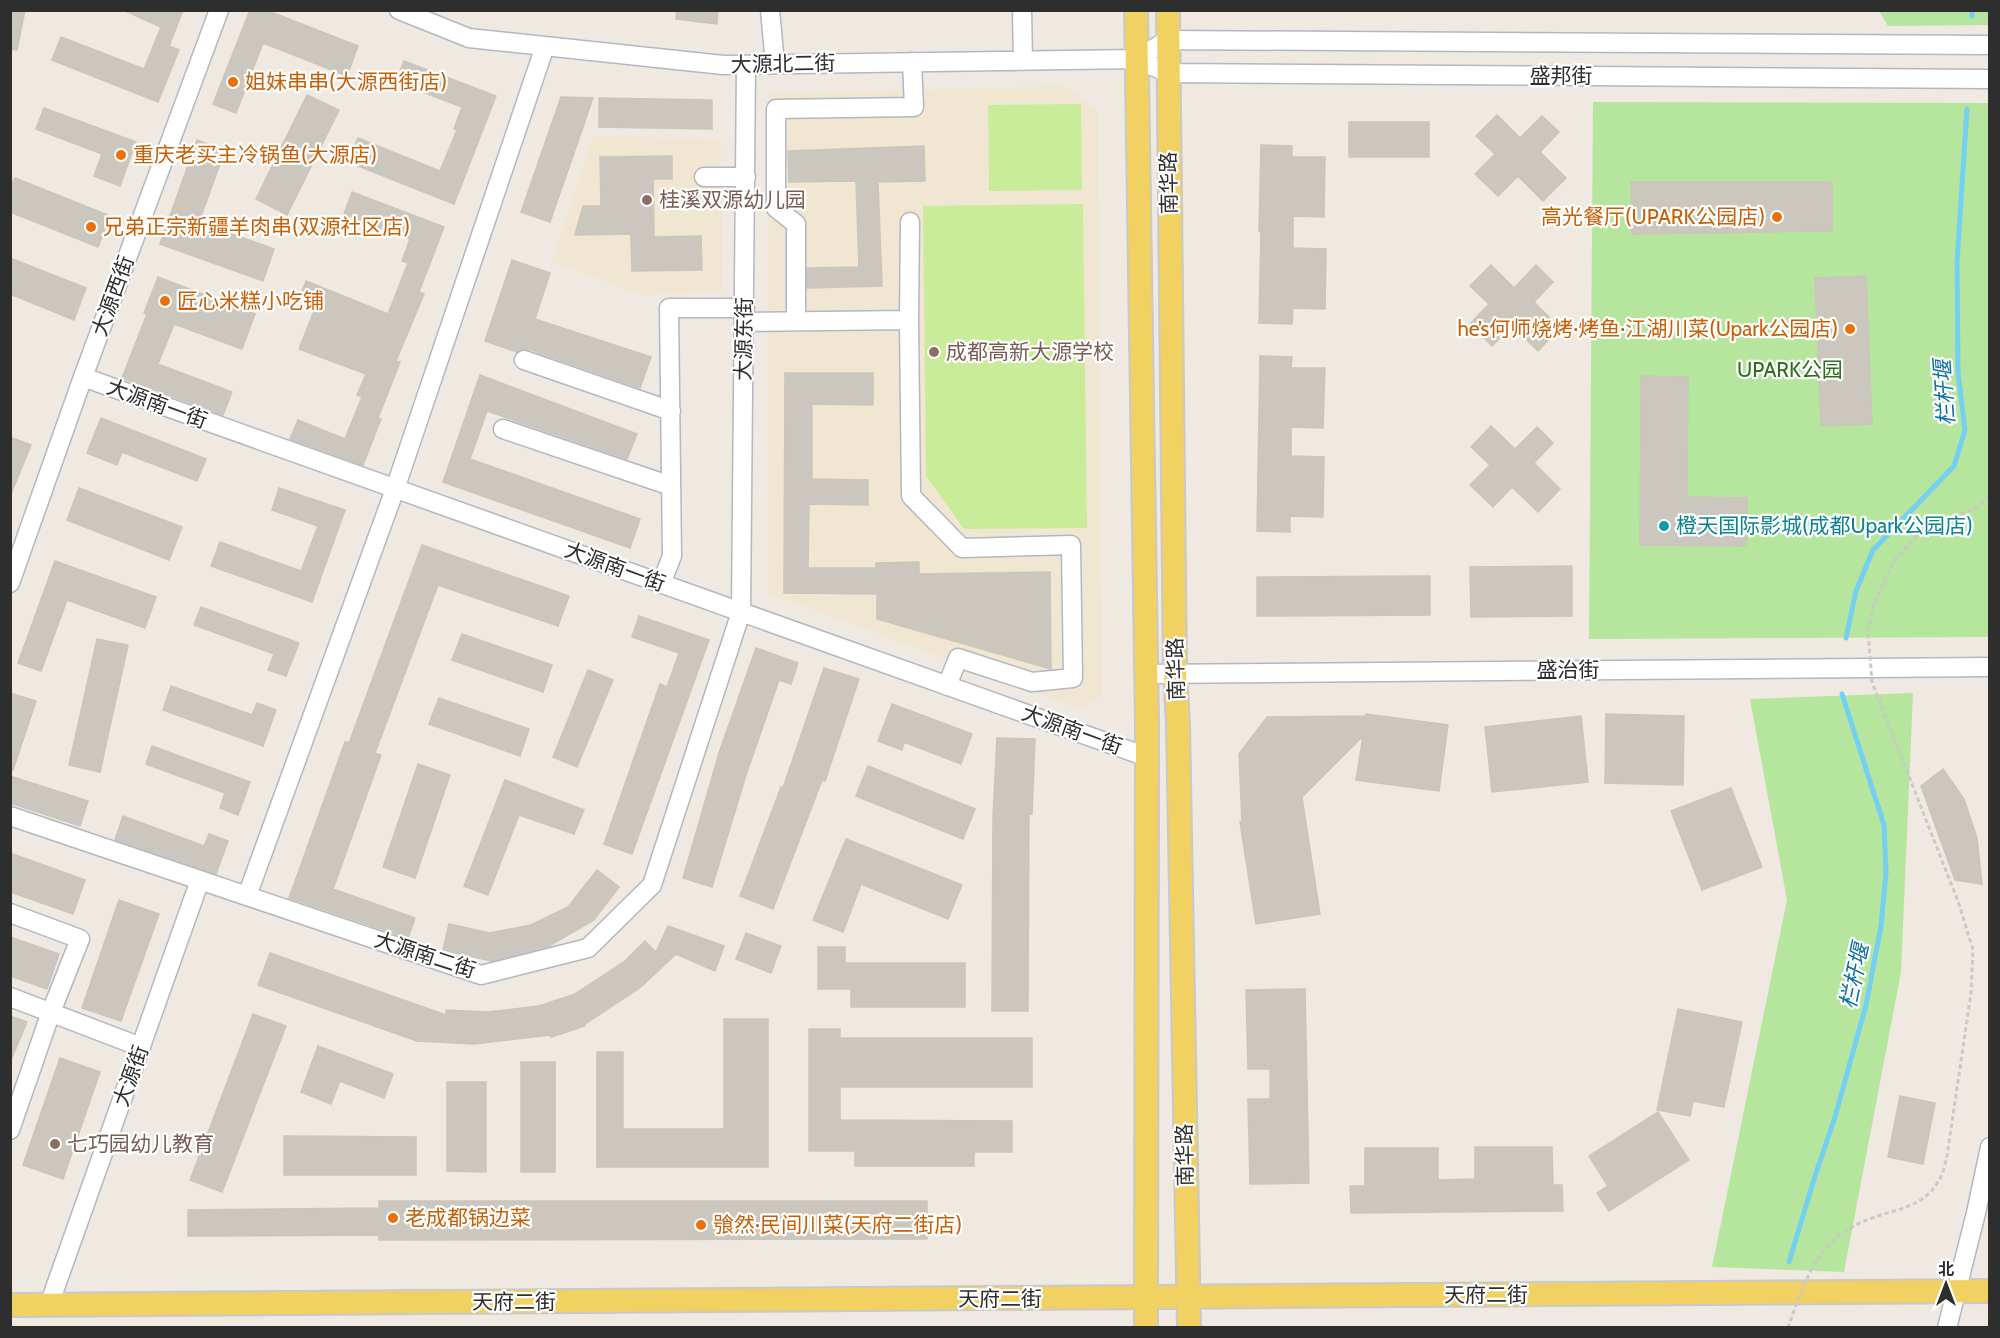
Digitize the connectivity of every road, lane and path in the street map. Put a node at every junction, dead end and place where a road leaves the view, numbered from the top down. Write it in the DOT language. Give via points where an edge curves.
graph roads {
  1 [pos="219,10"];
  2 [pos="399,10"];
  3 [pos="770,10"];
  4 [pos="1022,10"];
  5 [pos="1136,10"];
  6 [pos="1168,10"];
  7 [pos="446,19"];
  8 [pos="1168,40"];
  9 [pos="1989,45"];
  10 [pos="545,46"];
  11 [pos="1136,59"];
  12 [pos="1023,61"];
  13 [pos="912,63"];
  14 [pos="775,64"];
  15 [pos="746,65"];
  16 [pos="1168,73"];
  17 [pos="1989,79"];
  18 [pos="704,177"];
  19 [pos="746,177"];
  20 [pos="910,222"];
  21 [pos="745,315"];
  22 [pos="909,320"];
  23 [pos="796,321"];
  24 [pos="524,360"];
  25 [pos="83,377"];
  26 [pos="1989,402"];
  27 [pos="1989,409"];
  28 [pos="671,411"];
  29 [pos="503,429"];
  30 [pos="671,486"];
  31 [pos="395,489"];
  32 [pos="1989,494"];
  33 [pos="10,583"];
  34 [pos="660,584"];
  35 [pos="741,612"];
  36 [pos="1989,667"];
  37 [pos="1175,673"];
  38 [pos="1146,674"];
  39 [pos="947,686"];
  40 [pos="1147,757"];
  41 [pos="10,816"];
  42 [pos="200,880"];
  43 [pos="247,896"];
  44 [pos="10,912"];
  45 [pos="10,997"];
  46 [pos="51,1012"];
  47 [pos="141,1047"];
  48 [pos="10,1130"];
  49 [pos="1989,1147"];
  50 [pos="1955,1292"];
  51 [pos="1989,1292"];
  52 [pos="1189,1297"];
  53 [pos="1146,1298"];
  54 [pos="10,1305"];
  55 [pos="49,1305"];
  56 [pos="1146,1328"];
  57 [pos="1189,1328"];
  58 [pos="1788,1328"];
  59 [pos="1947,1328"];
  1 -- 25 [label="street, 大源西街"];
  2 -- 7 [label="street, 大源北二街"];
  3 -- 14 [label="street"];
  4 -- 12 [label="street"];
  5 -- 11 [label="main road, 南华路"];
  6 -- 8 [label="main road, 南华路"];
  7 -- 10 [label="street, 大源北二街" via="469,38"];
  8 -- 9 [label="street, 盛邦街"];
  8 -- 11 [label="street, 大源北二街"];
  8 -- 16 [label="main road, 南华路"];
  10 -- 15 [label="street, 大源北二街"];
  10 -- 31 [label="street"];
  11 -- 12 [label="street, 大源北二街"];
  11 -- 16 [label="street, 盛邦街"];
  11 -- 38 [label="main road, 南华路"];
  12 -- 13 [label="street, 大源北二街"];
  13 -- 14 [label="street, 大源北二街"];
  13 -- 23 [label="street" via="914,107 776,109 776,208 796,224"];
  14 -- 15 [label="street, 大源北二街"];
  15 -- 19 [label="street, 大源东街"];
  16 -- 17 [label="street, 盛邦街"];
  16 -- 37 [label="main road, 南华路"];
  18 -- 19 [label="street"];
  19 -- 21 [label="street, 大源东街"];
  20 -- 22 [label="street"];
  21 -- 23 [label="street"];
  21 -- 28 [label="street" via="669,308"];
  21 -- 35 [label="street, 大源东街"];
  22 -- 23 [label="street"];
  22 -- 39 [label="street" via="911,496 962,548 1071,545 1073,678 1032,682 958,658"];
  24 -- 28 [label="street"];
  25 -- 31 [label="street, 大源南一街"];
  25 -- 33 [label="street, 大源西街"];
  26 -- 27 [label="path"];
  28 -- 30 [label="street"];
  29 -- 30 [label="street"];
  30 -- 34 [label="street" via="672,556"];
  31 -- 34 [label="street, 大源南一街"];
  31 -- 43 [label="street"];
  32 -- 58 [label="path, bridge" via="1979,506 1916,537 1894,561 1875,601 1868,631 1872,682 1959,904 1973,950 1971,993 1947,1156 1938,1182 1922,1201 1868,1219 1841,1234 1819,1258 1803,1285"];
  34 -- 35 [label="street, 大源南一街"];
  35 -- 39 [label="street, 大源南一街"];
  35 -- 43 [label="street, 大源南二街" via="652,885 588,948 481,975"];
  36 -- 37 [label="street, 盛治街"];
  37 -- 38 [label="street, 盛治街"];
  37 -- 52 [label="main road, 南华路"];
  38 -- 40 [label="main road, 南华路"];
  39 -- 40 [label="street, 大源南一街"];
  40 -- 53 [label="main road, 南华路"];
  41 -- 42 [label="street, 大源南二街"];
  42 -- 43 [label="street, 大源南二街"];
  42 -- 47 [label="street, 大源街"];
  44 -- 46 [label="street" via="80,939"];
  45 -- 46 [label="street"];
  46 -- 47 [label="street"];
  46 -- 48 [label="street"];
  47 -- 55 [label="street, 大源街"];
  49 -- 50 [label="street"];
  50 -- 51 [label="main road, 天府二街"];
  50 -- 52 [label="main road, 天府二街"];
  50 -- 59 [label="street"];
  52 -- 53 [label="main road, 天府二街"];
  52 -- 57 [label="main road, 南华路"];
  53 -- 55 [label="main road, 天府二街"];
  53 -- 56 [label="main road, 南华路"];
  54 -- 55 [label="main road, 天府二街"];
}
